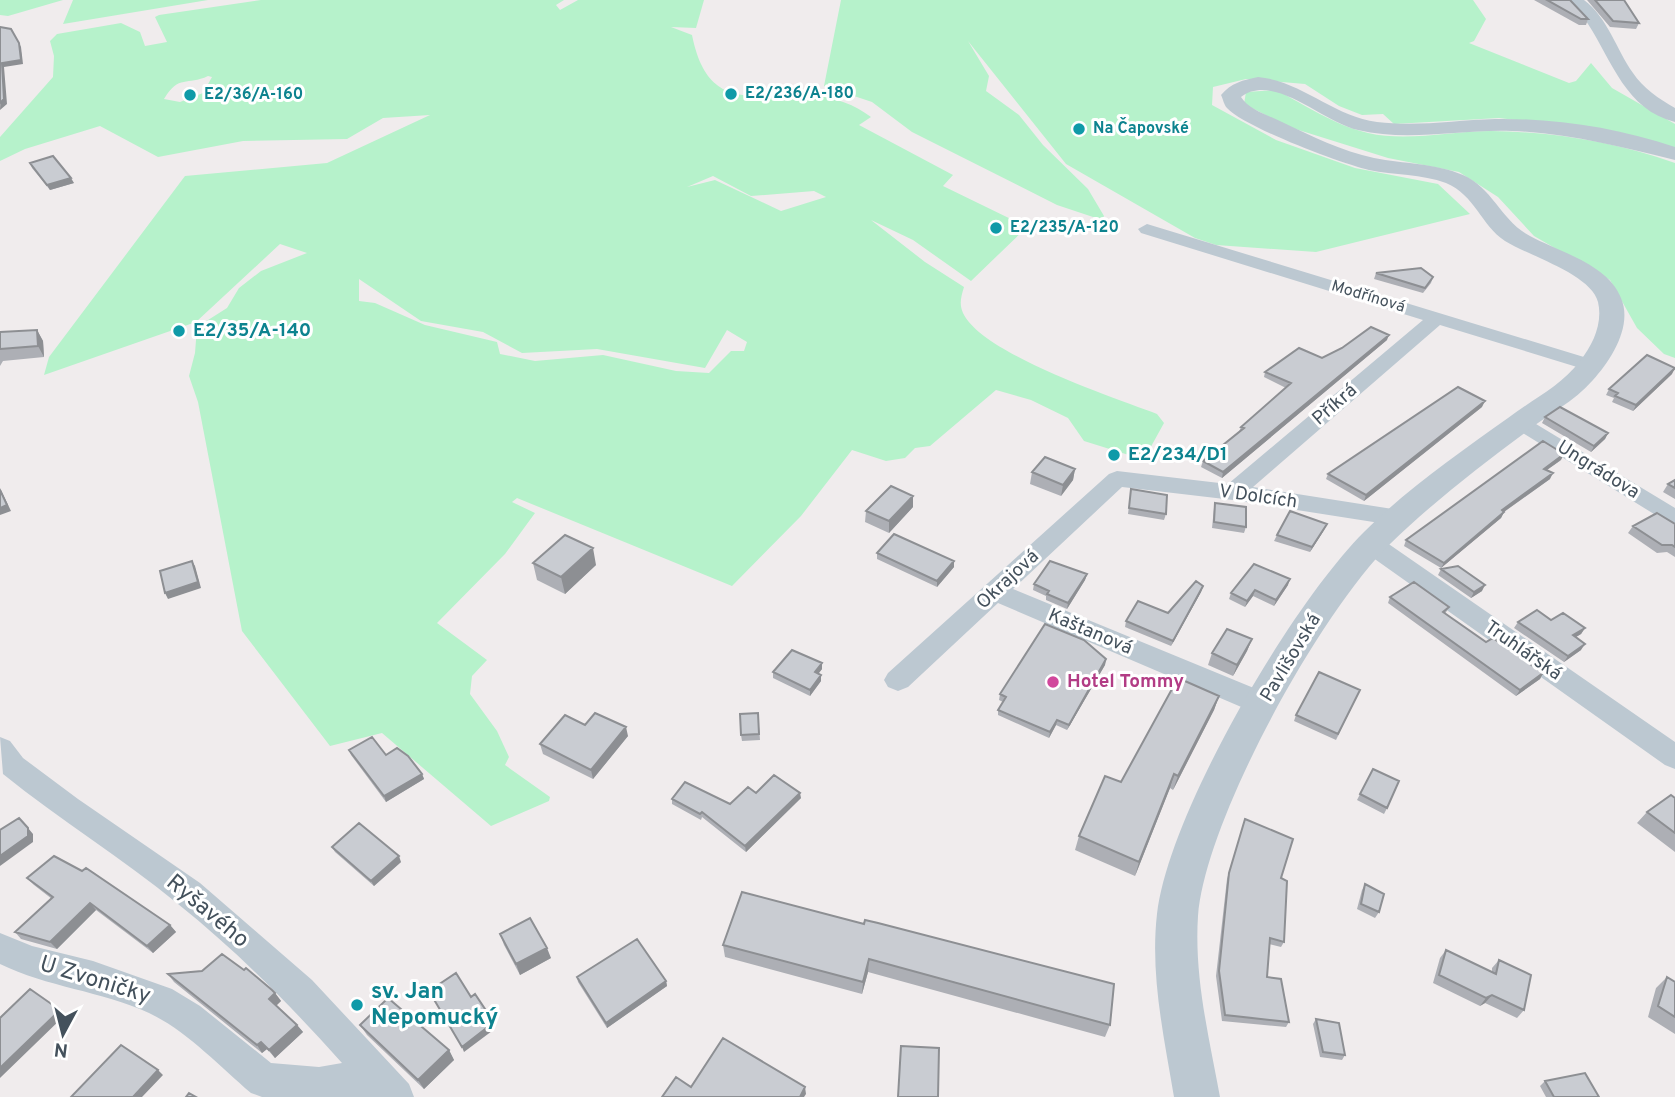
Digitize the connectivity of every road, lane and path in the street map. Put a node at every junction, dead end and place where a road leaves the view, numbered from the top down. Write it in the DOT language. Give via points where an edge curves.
graph roads {
  1 [pos="1574,0"];
  2 [pos="1675,116"];
  3 [pos="1675,154"];
  4 [pos="1147,229"];
  5 [pos="1437,318"];
  6 [pos="1590,365"];
  7 [pos="1521,422"];
  8 [pos="1117,479"];
  9 [pos="1233,492"];
  10 [pos="1399,518"];
  11 [pos="1675,519"];
  12 [pos="1371,544"];
  13 [pos="995,592"];
  14 [pos="898,680"];
  15 [pos="1263,704"];
  16 [pos="0,749"];
  17 [pos="1675,757"];
  18 [pos="0,948"];
  19 [pos="385,1086"];
  20 [pos="1197,1097"];
  1 -- 2 [label="street" via="1594,17 1621,70 1637,90"];
  3 -- 6 [label="street, Pavlišovská" via="1632,142 1512,125 1402,130 1361,125 1279,86 1247,85 1231,95 1234,104 1249,114 1357,160 1440,175 1467,185 1502,228 1598,282 1609,298 1611,327"];
  4 -- 5 [label="street, Modřínová"];
  5 -- 6 [label="street, Modřínová"];
  5 -- 9 [label="street, Příkrá"];
  6 -- 7 [label="street, Pavlišovská" via="1575,383"];
  7 -- 10 [label="street, Pavlišovská"];
  7 -- 11 [label="street, Ungrádova"];
  8 -- 9 [label="street, V Dolcích"];
  8 -- 13 [label="street, Okrajová"];
  9 -- 10 [label="street, V Dolcích"];
  10 -- 12 [label="street, Pavlišovská"];
  12 -- 15 [label="street, Pavlišovská" via="1326,600"];
  12 -- 17 [label="street, Truhlářská"];
  13 -- 14 [label="street, Okrajová"];
  13 -- 15 [label="street, Kaštanová"];
  15 -- 20 [label="street, Pavlišovská" via="1206,816 1178,908 1176,943"];
  16 -- 19 [label="street, Ryšavého" via="67,808 199,902 300,991"];
  18 -- 19 [label="street, U Zvoničky" via="159,1001 188,1018 264,1080"];
}
